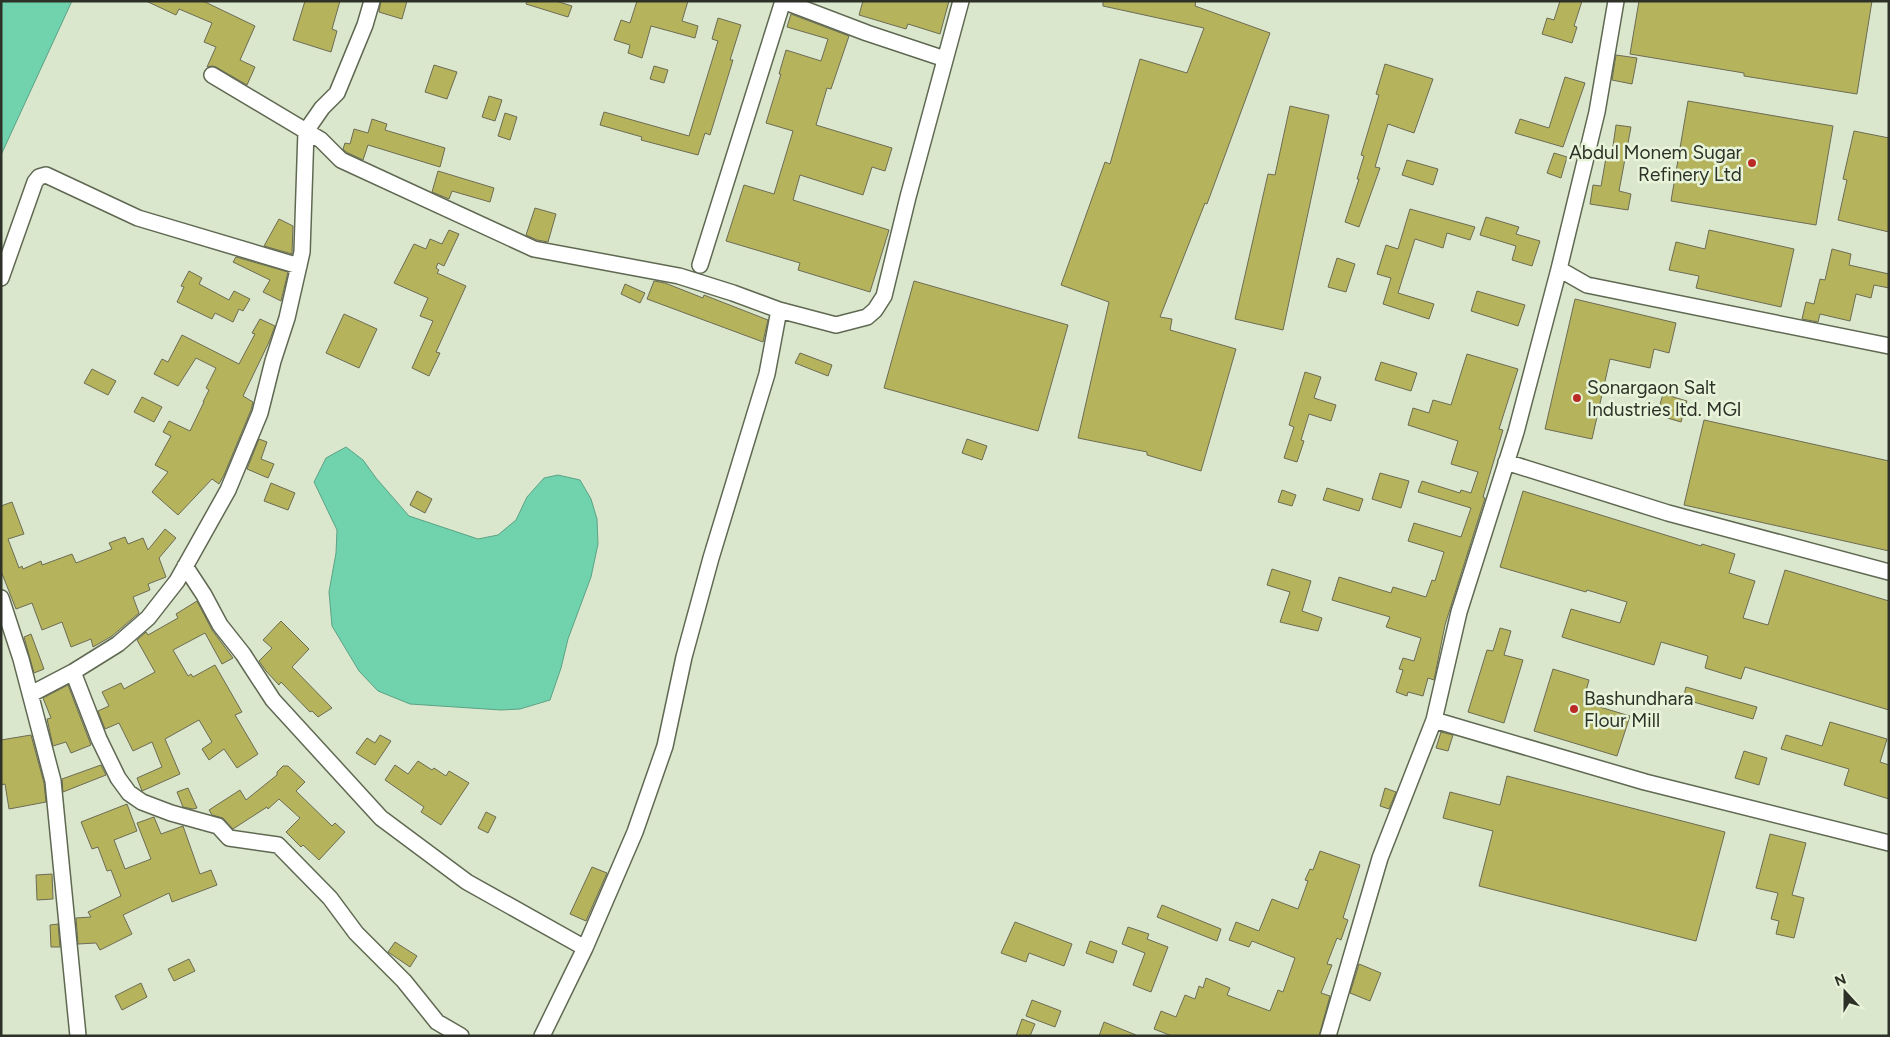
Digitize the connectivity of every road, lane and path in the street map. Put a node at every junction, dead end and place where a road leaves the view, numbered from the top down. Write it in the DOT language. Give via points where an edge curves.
graph roads {
  1 [pos="372,1"];
  2 [pos="961,1"];
  3 [pos="1616,1"];
  4 [pos="945,59"];
  5 [pos="212,75"];
  6 [pos="306,131"];
  7 [pos="700,265"];
  8 [pos="299,266"];
  9 [pos="1559,269"];
  10 [pos="1,278"];
  11 [pos="778,310"];
  12 [pos="1889,346"];
  13 [pos="1506,462"];
  14 [pos="185,566"];
  15 [pos="1889,572"];
  16 [pos="1,598"];
  17 [pos="73,672"];
  18 [pos="31,694"];
  19 [pos="1434,720"];
  20 [pos="1889,843"];
  21 [pos="585,948"];
  22 [pos="78,1036"];
  23 [pos="461,1036"];
  24 [pos="542,1036"];
  25 [pos="1328,1036"];
  1 -- 6 [label="street" via="337,93"];
  2 -- 4 [label="street"];
  3 -- 9 [label="street" via="1597,112"];
  4 -- 7 [label="street" via="784,1"];
  4 -- 11 [label="street" via="884,296 875,310 867,317 836,325"];
  5 -- 6 [label="street"];
  6 -- 8 [label="street" via="304,220"];
  6 -- 11 [label="street" via="321,140 341,160 534,249 679,276"];
  8 -- 10 [label="street" via="138,218 46,176 35,182"];
  8 -- 14 [label="street" via="260,413 228,490"];
  9 -- 12 [label="street" via="1587,285"];
  9 -- 13 [label="street"];
  11 -- 21 [label="street" via="767,374 684,657 665,746 635,832"];
  13 -- 15 [label="street" via="1668,513"];
  13 -- 19 [label="street" via="1459,612"];
  14 -- 17 [label="street" via="148,618 118,644"];
  14 -- 21 [label="street" via="220,625 273,700 380,818 467,882"];
  16 -- 18 [label="street"];
  17 -- 18 [label="street"];
  17 -- 23 [label="street" via="99,739 128,793 170,813 218,826 229,838 278,845 330,898 356,934 404,981 437,1022"];
  18 -- 22 [label="street" via="53,781"];
  19 -- 20 [label="street" via="1645,782"];
  19 -- 25 [label="street" via="1380,858"];
  21 -- 24 [label="street"];
}
